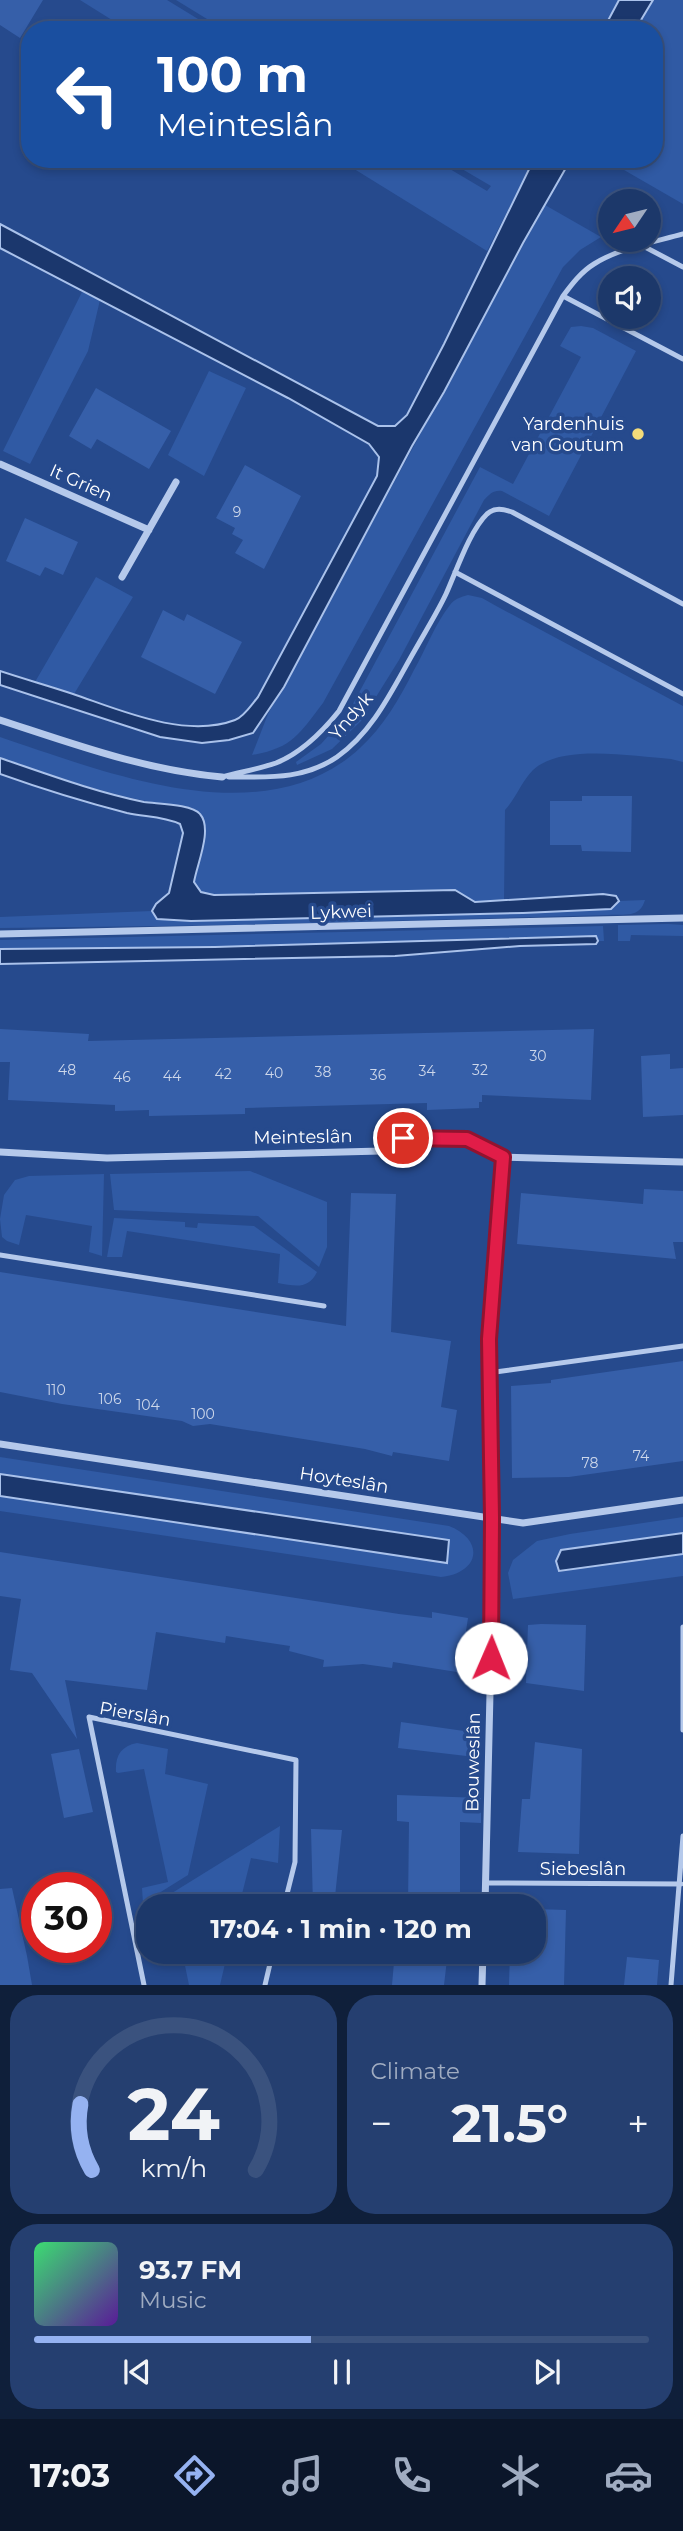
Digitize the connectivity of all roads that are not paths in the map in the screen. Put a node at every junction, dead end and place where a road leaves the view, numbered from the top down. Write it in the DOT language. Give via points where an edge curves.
graph roads {
  1 [pos="683,234"];
  2 [pos="662,240"];
  3 [pos="624,252"];
  4 [pos="654,252"];
  5 [pos="683,267"];
  6 [pos="563,296"];
  7 [pos="683,359"];
  8 [pos="0,464"];
  9 [pos="176,482"];
  10 [pos="149,530"];
  11 [pos="455,572"];
  12 [pos="122,577"];
  13 [pos="683,604"];
  14 [pos="683,694"];
  15 [pos="0,720"];
  16 [pos="222,777"];
  17 [pos="683,918"];
  18 [pos="0,934"];
  19 [pos="0,1152"];
  20 [pos="503,1157"];
  21 [pos="683,1163"];
  22 [pos="0,1255"];
  23 [pos="324,1306"];
  24 [pos="683,1346"];
  25 [pos="488,1373"];
  26 [pos="0,1444"];
  27 [pos="683,1500"];
  28 [pos="492,1518"];
  29 [pos="683,1627"];
  30 [pos="683,1730"];
  31 [pos="683,1836"];
  32 [pos="486,1883"];
  33 [pos="681,1884"];
  34 [pos="287,1894"];
  35 [pos="486,1894"];
  36 [pos="136,1946"];
  37 [pos="140,1964"];
  38 [pos="270,1964"];
  39 [pos="483,1964"];
  40 [pos="144,1985"];
  41 [pos="265,1985"];
  42 [pos="482,1985"];
  43 [pos="671,1985"];
  1 -- 2 [label="lane"];
  3 -- 6 [label="lane" via="593,265"];
  4 -- 5 [label="lane"];
  6 -- 7 [label="lane"];
  6 -- 16 [label="lane" via="340,711 289,756"];
  8 -- 10 [label="street, It Grien"];
  9 -- 10 [label="street"];
  10 -- 12 [label="street"];
  11 -- 13 [label="lane, Yndyk" via="487,514 502,509"];
  11 -- 14 [label="lane"];
  11 -- 16 [label="lane, Yndyk" via="385,703 355,742 301,774"];
  15 -- 16 [label="street, Yndyk" via="129,762"];
  17 -- 18 [label="street, Lykwei"];
  19 -- 20 [label="street, Meinteslân" via="107,1158 381,1151 403,1138 467,1139"];
  20 -- 21 [label="street, Meinteslân"];
  20 -- 25 [label="street, Bouweslân"];
  22 -- 23 [label="lane"];
  24 -- 25 [label="lane"];
  25 -- 28 [label="street, Bouweslân"];
  26 -- 28 [label="street, Hoyteslân"];
  27 -- 28 [label="street, Hoyteslân" via="523,1523"];
  28 -- 32 [label="street, Bouweslân"];
  29 -- 30 [label="lane"];
  31 -- 33 [label="lane"];
  32 -- 33 [label="lane, Siebeslân"];
  32 -- 35 [label="street, Bouweslân"];
  33 -- 43 [label="lane"];
  34 -- 36 [label="lane, Pierslân" via="295,1862 296,1760 89,1717"];
  37 -- 40 [label="lane, Pierslân"];
  38 -- 41 [label="lane"];
  39 -- 42 [label="street"];
}
